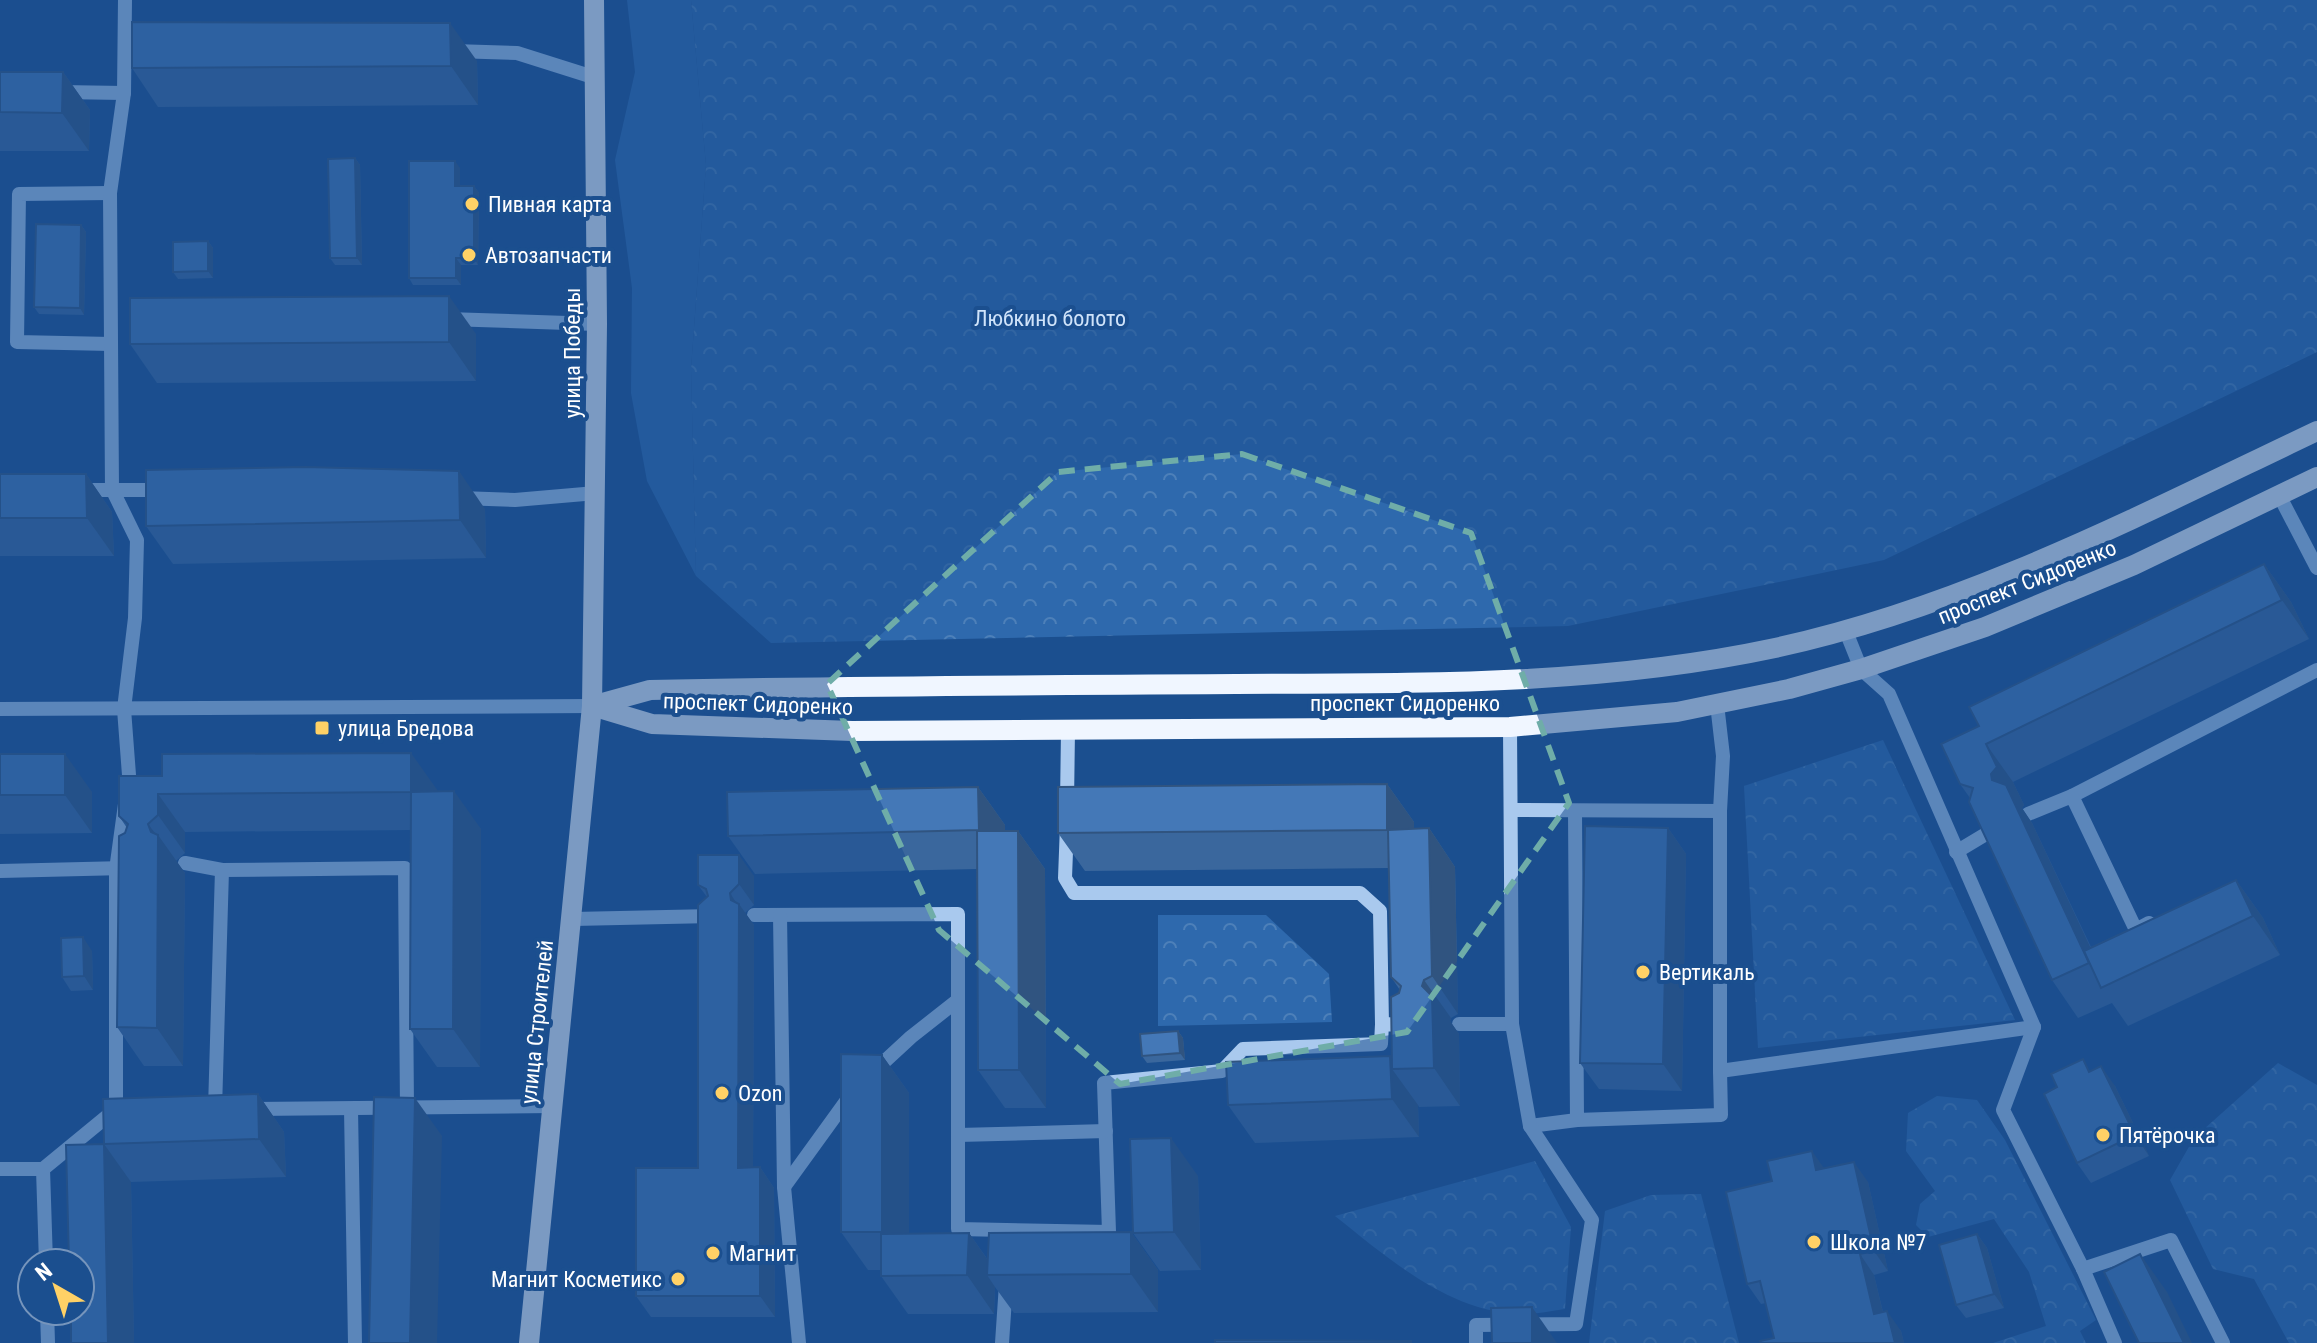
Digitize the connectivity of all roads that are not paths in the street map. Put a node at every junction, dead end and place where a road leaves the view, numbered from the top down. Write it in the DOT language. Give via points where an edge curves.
graph roads {
  1 [pos="125,0"];
  2 [pos="594,0"];
  3 [pos="125,38"];
  4 [pos="141,39"];
  5 [pos="439,50"];
  6 [pos="593,77"];
  7 [pos="47,92"];
  8 [pos="124,93"];
  9 [pos="110,193"];
  10 [pos="111,310"];
  11 [pos="126,311"];
  12 [pos="424,318"];
  13 [pos="597,324"];
  14 [pos="111,344"];
  15 [pos="2317,431"];
  16 [pos="2317,477"];
  17 [pos="112,489"];
  18 [pos="174,490"];
  19 [pos="70,491"];
  20 [pos="596,493"];
  21 [pos="2279,495"];
  22 [pos="438,498"];
  23 [pos="2317,568"];
  24 [pos="1845,629"];
  25 [pos="1861,669"];
  26 [pos="2317,670"];
  27 [pos="1717,704"];
  28 [pos="592,706"];
  29 [pos="0,709"];
  30 [pos="124,709"];
  31 [pos="1510,727"];
  32 [pos="1068,730"];
  33 [pos="2072,796"];
  34 [pos="1512,810"];
  35 [pos="1575,811"];
  36 [pos="1720,811"];
  37 [pos="2028,814"];
  38 [pos="1991,831"];
  39 [pos="1956,852"];
  40 [pos="185,863"];
  41 [pos="145,864"];
  42 [pos="116,870"];
  43 [pos="222,870"];
  44 [pos="0,871"];
  45 [pos="754,915"];
  46 [pos="780,915"];
  47 [pos="713,916"];
  48 [pos="2162,916"];
  49 [pos="573,919"];
  50 [pos="958,1000"];
  51 [pos="1382,1024"];
  52 [pos="1459,1024"];
  53 [pos="1512,1024"];
  54 [pos="1418,1025"];
  55 [pos="2034,1027"];
  56 [pos="1720,1071"];
  57 [pos="552,1106"];
  58 [pos="351,1109"];
  59 [pos="407,1109"];
  60 [pos="1577,1120"];
  61 [pos="1530,1126"];
  62 [pos="1106,1131"];
  63 [pos="958,1135"];
  64 [pos="0,1169"];
  65 [pos="43,1169"];
  66 [pos="784,1187"];
  67 [pos="45,1247"];
  68 [pos="2083,1269"];
  69 [pos="1006,1272"];
  70 [pos="355,1343"];
  71 [pos="529,1343"];
  72 [pos="799,1343"];
  73 [pos="1002,1343"];
  74 [pos="1476,1343"];
  75 [pos="2115,1343"];
  76 [pos="2223,1343"];
  1 -- 3 [label="street"];
  2 -- 6 [label="main road, улица Победы"];
  3 -- 4 [label="street"];
  3 -- 8 [label="street"];
  5 -- 6 [label="street" via="517,53"];
  6 -- 13 [label="main road, улица Победы"];
  7 -- 8 [label="street"];
  8 -- 9 [label="street"];
  9 -- 10 [label="street"];
  9 -- 14 [label="street" via="19,194 17,342"];
  10 -- 11 [label="street"];
  10 -- 14 [label="street"];
  12 -- 13 [label="street"];
  13 -- 20 [label="main road, улица Победы"];
  14 -- 17 [label="street"];
  15 -- 24 [label="main road, проспект Сидоренко" via="2020,569"];
  16 -- 21 [label="main road, проспект Сидоренко"];
  17 -- 18 [label="street"];
  17 -- 19 [label="street"];
  17 -- 30 [label="street" via="137,540"];
  20 -- 22 [label="street" via="515,500"];
  20 -- 28 [label="main road, улица Победы"];
  21 -- 23 [label="street"];
  21 -- 25 [label="main road, проспект Сидоренко" via="2060,598"];
  24 -- 25 [label="street"];
  24 -- 28 [label="main road, проспект Сидоренко" via="1776,648 1660,668 1506,683 666,689"];
  25 -- 27 [label="main road, проспект Сидоренко"];
  25 -- 39 [label="street" via="1889,694"];
  26 -- 33 [label="street"];
  27 -- 31 [label="main road, проспект Сидоренко" via="1593,722"];
  27 -- 36 [label="street" via="1723,756"];
  28 -- 30 [label="street"];
  28 -- 32 [label="main road, проспект Сидоренко" via="652,724 852,731"];
  28 -- 49 [label="main road, улица Строителей"];
  29 -- 30 [label="street"];
  30 -- 42 [label="street" via="129,775"];
  31 -- 32 [label="main road, проспект Сидоренко"];
  31 -- 34 [label="street"];
  32 -- 51 [label="street" via="1065,878 1074,893 1360,893 1380,911"];
  33 -- 37 [label="street"];
  33 -- 48 [label="street" via="2136,930"];
  34 -- 35 [label="street"];
  34 -- 53 [label="street"];
  35 -- 36 [label="street"];
  35 -- 60 [label="street"];
  36 -- 56 [label="street"];
  38 -- 39 [label="street"];
  39 -- 55 [label="street"];
  40 -- 43 [label="street"];
  41 -- 42 [label="street"];
  42 -- 44 [label="street"];
  42 -- 65 [label="street" via="123,1109"];
  43 -- 58 [label="street" via="208,1109"];
  43 -- 59 [label="street" via="405,868"];
  45 -- 46 [label="street"];
  46 -- 50 [label="street" via="958,914"];
  46 -- 66 [label="street"];
  47 -- 49 [label="street"];
  49 -- 57 [label="main road, улица Строителей"];
  50 -- 63 [label="street"];
  50 -- 66 [label="street" via="851,1094"];
  51 -- 54 [label="street"];
  51 -- 62 [label="street" via="1381,1044 1243,1049 1222,1071 1104,1083"];
  52 -- 53 [label="street"];
  53 -- 61 [label="street"];
  55 -- 56 [label="street"];
  55 -- 68 [label="street" via="2003,1110"];
  56 -- 60 [label="street" via="1721,1115"];
  57 -- 59 [label="street"];
  57 -- 71 [label="main road, улица Строителей"];
  58 -- 59 [label="street"];
  58 -- 70 [label="street"];
  60 -- 61 [label="street"];
  61 -- 74 [label="street" via="1592,1220 1576,1324 1476,1325"];
  62 -- 63 [label="street"];
  62 -- 63 [label="street" via="1109,1232 1003,1237 958,1229"];
  64 -- 65 [label="street"];
  65 -- 67 [label="street"];
  66 -- 72 [label="street"];
  68 -- 75 [label="street"];
  68 -- 76 [label="street" via="2171,1240"];
  69 -- 73 [label="street"];
}
